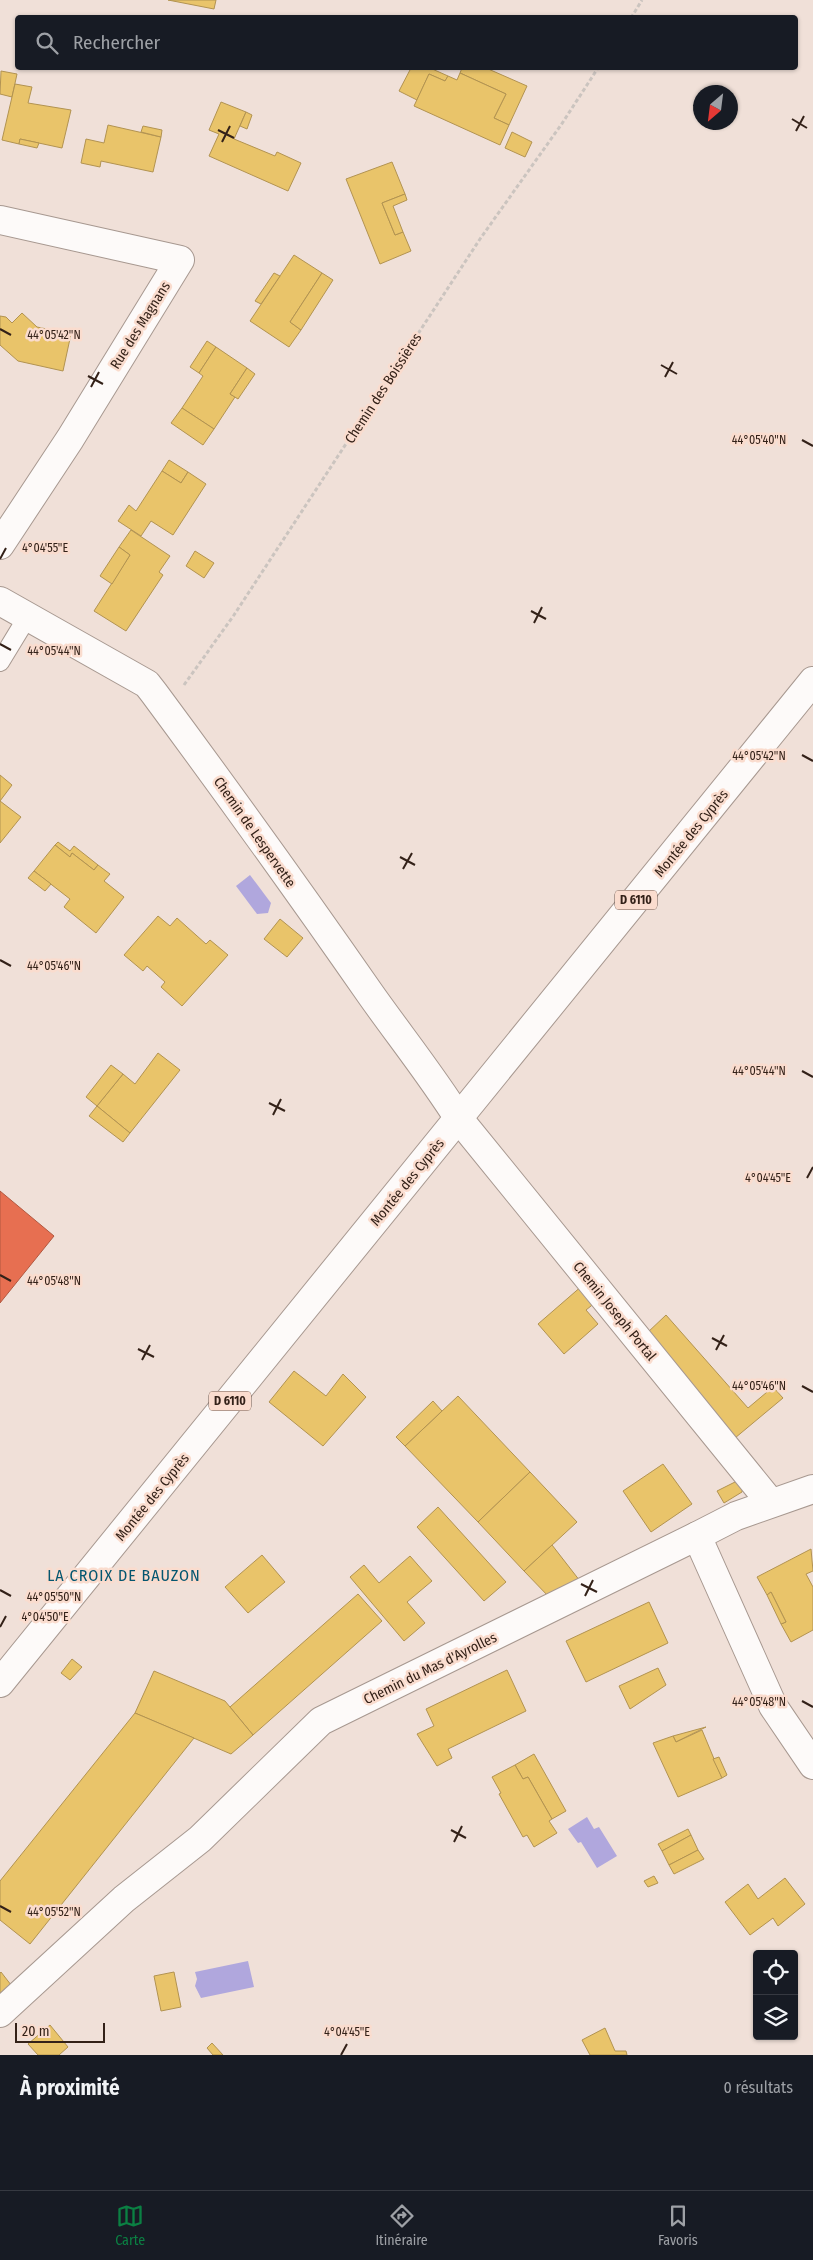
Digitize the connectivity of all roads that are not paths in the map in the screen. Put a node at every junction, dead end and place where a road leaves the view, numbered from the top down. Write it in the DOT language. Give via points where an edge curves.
graph roads {
  1 [pos="0,220"];
  2 [pos="0,545"];
  3 [pos="0,601"];
  4 [pos="28,616"];
  5 [pos="0,662"];
  6 [pos="813,681"];
  7 [pos="459,1119"];
  8 [pos="813,1489"];
  9 [pos="771,1503"];
  10 [pos="697,1536"];
  11 [pos="0,1682"];
  12 [pos="813,1765"];
  13 [pos="0,2013"];
  1 -- 2 [label="street, Rue des Magnans" via="180,260 70,439"];
  3 -- 4 [label="street, Chemin de Lespervette"];
  4 -- 5 [label="lane"];
  4 -- 7 [label="street, Chemin de Lespervette" via="147,684 432,1077"];
  6 -- 7 [label="street, Montée des Cyprès / D 6110"];
  7 -- 9 [label="street, Chemin Joseph Portal"];
  7 -- 11 [label="street, Montée des Cyprès / D 6110"];
  8 -- 9 [label="street"];
  9 -- 10 [label="street"];
  10 -- 12 [label="street" via="773,1706"];
  10 -- 13 [label="street, Chemin du Mas d'Ayrolles" via="321,1720 200,1839 124,1899"];
}
